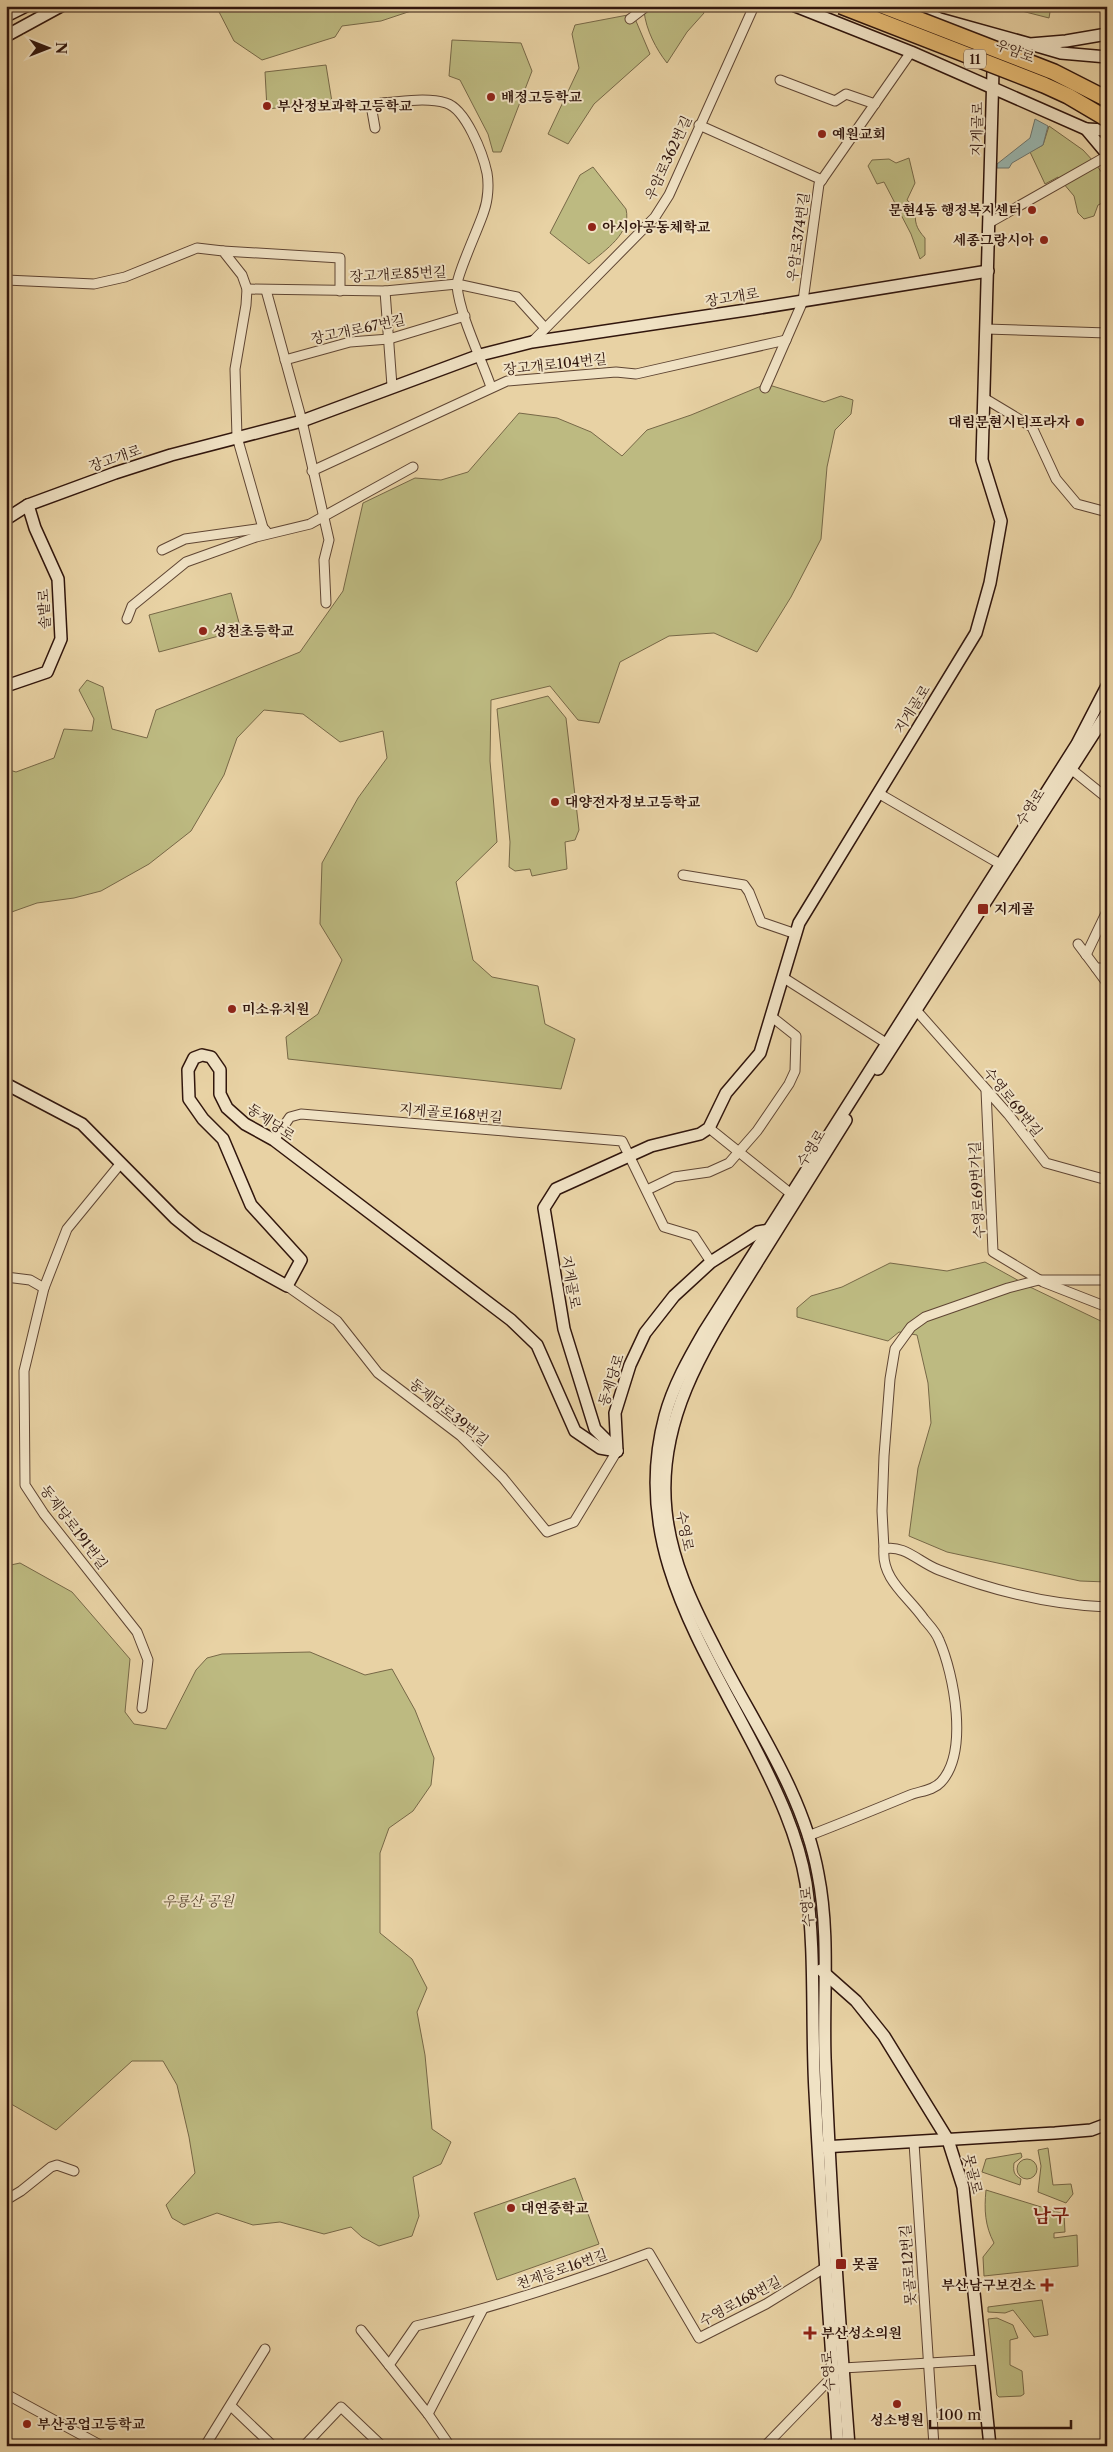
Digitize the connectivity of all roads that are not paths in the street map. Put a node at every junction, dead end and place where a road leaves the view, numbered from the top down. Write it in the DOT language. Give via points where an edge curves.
graph roads {
  1 [pos="25,6"];
  2 [pos="62,6"];
  3 [pos="648,6"];
  4 [pos="754,6"];
  5 [pos="795,6"];
  6 [pos="841,6"];
  7 [pos="862,6"];
  8 [pos="884,6"];
  9 [pos="909,6"];
  10 [pos="6,16"];
  11 [pos="630,19"];
  12 [pos="1107,34"];
  13 [pos="6,36"];
  14 [pos="994,36"];
  15 [pos="1030,44"];
  16 [pos="911,52"];
  17 [pos="1107,57"];
  18 [pos="994,58"];
  19 [pos="780,80"];
  20 [pos="992,87"];
  21 [pos="1104,100"];
  22 [pos="875,104"];
  23 [pos="1107,119"];
  24 [pos="699,125"];
  25 [pos="375,128"];
  26 [pos="1086,129"];
  27 [pos="1107,130"];
  28 [pos="1107,155"];
  29 [pos="822,180"];
  30 [pos="989,223"];
  31 [pos="223,251"];
  32 [pos="988,271"];
  33 [pos="6,280"];
  34 [pos="457,284"];
  35 [pos="247,289"];
  36 [pos="266,290"];
  37 [pos="340,291"];
  38 [pos="386,291"];
  39 [pos="803,301"];
  40 [pos="465,316"];
  41 [pos="545,328"];
  42 [pos="986,329"];
  43 [pos="1107,333"];
  44 [pos="389,339"];
  45 [pos="786,340"];
  46 [pos="532,342"];
  47 [pos="480,355"];
  48 [pos="285,360"];
  49 [pos="392,386"];
  50 [pos="491,387"];
  51 [pos="765,388"];
  52 [pos="984,398"];
  53 [pos="302,421"];
  54 [pos="237,437"];
  55 [pos="414,467"];
  56 [pos="312,471"];
  57 [pos="28,505"];
  58 [pos="1107,512"];
  59 [pos="324,516"];
  60 [pos="6,519"];
  61 [pos="263,528"];
  62 [pos="271,534"];
  63 [pos="162,550"];
  64 [pos="326,603"];
  65 [pos="127,619"];
  66 [pos="6,686"];
  67 [pos="1107,686"];
  68 [pos="1107,713"];
  69 [pos="1072,769"];
  70 [pos="878,792"];
  71 [pos="1107,798"];
  72 [pos="1000,864"];
  73 [pos="683,875"];
  74 [pos="1107,912"];
  75 [pos="796,934"];
  76 [pos="1078,944"];
  77 [pos="1086,955"];
  78 [pos="1096,968"];
  79 [pos="1107,968"];
  80 [pos="784,978"];
  81 [pos="1107,983"];
  82 [pos="916,1010"];
  83 [pos="772,1017"];
  84 [pos="886,1043"];
  85 [pos="6,1084"];
  86 [pos="986,1090"];
  87 [pos="709,1128"];
  88 [pos="274,1140"];
  89 [pos="739,1153"];
  90 [pos="629,1156"];
  91 [pos="121,1164"];
  92 [pos="1107,1180"];
  93 [pos="647,1190"];
  94 [pos="790,1193"];
  95 [pos="772,1231"];
  96 [pos="711,1262"];
  97 [pos="6,1277"];
  98 [pos="1039,1280"];
  99 [pos="1107,1280"];
  100 [pos="287,1286"];
  101 [pos="44,1288"];
  102 [pos="1107,1307"];
  103 [pos="617,1451"];
  104 [pos="884,1549"];
  105 [pos="1107,1607"];
  106 [pos="142,1708"];
  107 [pos="808,1836"];
  108 [pos="812,1956"];
  109 [pos="824,1974"];
  110 [pos="1107,2124"];
  111 [pos="948,2140"];
  112 [pos="914,2143"];
  113 [pos="824,2147"];
  114 [pos="74,2171"];
  115 [pos="6,2200"];
  116 [pos="648,2253"];
  117 [pos="826,2267"];
  118 [pos="483,2309"];
  119 [pos="361,2330"];
  120 [pos="265,2350"];
  121 [pos="981,2360"];
  122 [pos="928,2363"];
  123 [pos="389,2365"];
  124 [pos="843,2368"];
  125 [pos="834,2376"];
  126 [pos="6,2394"];
  127 [pos="231,2406"];
  128 [pos="428,2414"];
  129 [pos="102,2446"];
  130 [pos="206,2446"];
  131 [pos="273,2446"];
  132 [pos="304,2446"];
  133 [pos="382,2446"];
  134 [pos="450,2446"];
  135 [pos="765,2446"];
  136 [pos="838,2446"];
  137 [pos="849,2446"];
  138 [pos="934,2446"];
  139 [pos="990,2446"];
  1 -- 10 [label="street"];
  2 -- 13 [label="street"];
  3 -- 11 [label="street"];
  4 -- 24 [label="street, 우암로362번길"];
  5 -- 16 [label="street"];
  6 -- 23 [label="highway, 11, bridge" via="1044,85"];
  7 -- 18 [label="street, 우암로"];
  8 -- 21 [label="highway, 11, bridge" via="1054,72"];
  9 -- 14 [label="street, 우암로"];
  12 -- 15 [label="street, 우암로"];
  14 -- 15 [label="street, 우암로"];
  14 -- 18 [label="street, 지게골로"];
  15 -- 17 [label="street" via="1061,53"];
  16 -- 20 [label="street"];
  16 -- 22 [label="street, 우암로374번길"];
  18 -- 20 [label="street, 지게골로"];
  18 -- 21 [label="street, 우암로"];
  19 -- 22 [label="street" via="836,102 846,94"];
  20 -- 26 [label="street"];
  20 -- 30 [label="street, 지게골로"];
  22 -- 29 [label="street, 우암로374번길"];
  24 -- 29 [label="street"];
  24 -- 41 [label="street, 우암로362번길" via="655,217"];
  25 -- 34 [label="street, 장고개로85번길" via="372,111 381,103 446,103 463,116 481,153 487,174 487,190 485,209"];
  26 -- 27 [label="street"];
  26 -- 28 [label="street"];
  28 -- 30 [label="street"];
  29 -- 39 [label="street, 우암로374번길"];
  30 -- 32 [label="street, 지게골로"];
  31 -- 33 [label="street" via="197,248 125,277 94,284"];
  31 -- 35 [label="street" via="242,275"];
  31 -- 37 [label="street, 장고개로85번길" via="340,258"];
  32 -- 39 [label="street, 장고개로"];
  32 -- 42 [label="street, 지게골로"];
  34 -- 38 [label="street, 장고개로85번길"];
  34 -- 40 [label="street, 장고개로85번길"];
  34 -- 41 [label="street, 장고개로85번길" via="517,296"];
  35 -- 36 [label="street, 장고개로85번길"];
  35 -- 54 [label="street" via="234,369"];
  36 -- 37 [label="street, 장고개로85번길"];
  36 -- 48 [label="street"];
  37 -- 38 [label="street, 장고개로85번길"];
  38 -- 44 [label="street"];
  39 -- 45 [label="street"];
  39 -- 46 [label="street, 장고개로"];
  40 -- 44 [label="street, 장고개로67번길"];
  40 -- 47 [label="street"];
  41 -- 46 [label="street, 우암로362번길"];
  42 -- 43 [label="street"];
  42 -- 52 [label="street, 지게골로"];
  44 -- 48 [label="street, 장고개로67번길" via="350,342"];
  44 -- 49 [label="street"];
  45 -- 50 [label="street, 장고개로104번길" via="636,374 616,372 507,380"];
  45 -- 51 [label="street"];
  46 -- 47 [label="street, 장고개로"];
  47 -- 49 [label="street, 장고개로"];
  47 -- 50 [label="street"];
  48 -- 53 [label="street"];
  49 -- 53 [label="street, 장고개로"];
  50 -- 56 [label="street, 장고개로104번길"];
  52 -- 58 [label="street" via="1032,427 1056,479 1077,504"];
  52 -- 70 [label="street, 지게골로" via="982,460 1001,521 990,584 976,633"];
  53 -- 54 [label="street, 장고개로"];
  53 -- 56 [label="street"];
  54 -- 57 [label="street, 장고개로" via="115,473"];
  54 -- 61 [label="street"];
  55 -- 59 [label="street"];
  56 -- 59 [label="street"];
  57 -- 60 [label="street, 장고개로"];
  57 -- 66 [label="street, 솔밭로" via="58,579 61,639 47,672"];
  59 -- 62 [label="street" via="310,524"];
  59 -- 64 [label="street" via="329,540 324,560"];
  61 -- 62 [label="street"];
  61 -- 63 [label="street" via="185,539"];
  62 -- 65 [label="street" via="186,562 132,606"];
  67 -- 72 [label="street, 수영로" via="1077,744"];
  68 -- 69 [label="street, 수영로"];
  69 -- 71 [label="street"];
  69 -- 82 [label="street, 수영로"];
  70 -- 72 [label="street"];
  70 -- 75 [label="street, 지게골로" via="799,923"];
  72 -- 84 [label="street, 수영로"];
  73 -- 75 [label="street" via="744,885 761,922"];
  74 -- 77 [label="street"];
  75 -- 80 [label="street, 지게골로"];
  76 -- 77 [label="street"];
  77 -- 78 [label="street"];
  78 -- 79 [label="street"];
  78 -- 81 [label="street"];
  80 -- 83 [label="street, 지게골로"];
  80 -- 84 [label="street"];
  82 -- 86 [label="street, 수영로69번길"];
  82 -- 95 [label="street, 수영로"];
  83 -- 87 [label="street, 지게골로" via="760,1053 726,1093"];
  83 -- 89 [label="street" via="796,1036 795,1071"];
  84 -- 94 [label="street, 수영로"];
  85 -- 91 [label="street" via="82,1124"];
  86 -- 92 [label="street, 수영로69번길" via="1046,1163"];
  86 -- 98 [label="street, 수영로69번가길" via="993,1252"];
  87 -- 89 [label="street"];
  87 -- 90 [label="street, 지게골로" via="700,1134 651,1146"];
  88 -- 90 [label="street, 지게골로168번길" via="290,1117 301,1114 622,1141"];
  88 -- 100 [label="street, 동제당로" via="245,1124 227,1108 220,1094 220,1070 211,1057 202,1055 194,1058 188,1070 189,1099 223,1139 251,1205 301,1260"];
  88 -- 103 [label="street, 동제당로" via="511,1320 537,1345 575,1431 600,1448"];
  89 -- 93 [label="street" via="729,1163 710,1172 674,1177"];
  89 -- 94 [label="street"];
  90 -- 93 [label="street"];
  90 -- 103 [label="street, 지게골로" via="556,1189 544,1208 564,1329 595,1429"];
  91 -- 100 [label="street" via="197,1236"];
  91 -- 101 [label="street, 동제당로191번길" via="67,1229"];
  93 -- 96 [label="street" via="664,1227 694,1236"];
  94 -- 95 [label="street, 수영로"];
  95 -- 96 [label="street, 동제당로" via="758,1232"];
  95 -- 107 [label="street, 수영로" via="688,1382 668,1442 665,1504 669,1534 686,1587 736,1690 777,1761"];
  95 -- 108 [label="street, 수영로" via="704,1332 672,1397 656,1465 656,1503 669,1572 710,1661 768,1773 796,1841 806,1882"];
  96 -- 103 [label="street, 동제당로" via="674,1296 645,1333 630,1365 615,1413"];
  97 -- 101 [label="street" via="30,1280"];
  98 -- 99 [label="street"];
  98 -- 102 [label="street, 수영로69번가길"];
  98 -- 104 [label="street" via="925,1317 911,1327 895,1349 884,1456"];
  100 -- 103 [label="street, 동제당로39번길" via="337,1321 378,1373 461,1436 503,1478 547,1532 574,1522"];
  101 -- 106 [label="street, 동제당로191번길" via="24,1372 25,1485 137,1632 148,1660"];
  104 -- 105 [label="street" via="898,1547 937,1570 982,1585 1055,1602"];
  104 -- 107 [label="street" via="885,1569 938,1638 949,1668 955,1702 956,1737 949,1772 932,1789"];
  107 -- 109 [label="street, 수영로" via="820,1888"];
  108 -- 109 [label="street, 못골로"];
  108 -- 113 [label="street, 수영로" via="813,2043"];
  109 -- 111 [label="street, 못골로" via="856,2001 884,2036"];
  109 -- 113 [label="street, 수영로"];
  110 -- 111 [label="street" via="1092,2130"];
  111 -- 112 [label="street"];
  111 -- 121 [label="street, 못골로" via="963,2187"];
  112 -- 113 [label="street"];
  112 -- 122 [label="street, 못골로12번길"];
  113 -- 117 [label="street, 수영로"];
  113 -- 124 [label="street, 수영로"];
  114 -- 115 [label="street" via="51,2167"];
  116 -- 117 [label="street, 수영로168번길" via="699,2338 766,2304"];
  116 -- 118 [label="street, 천제등로16번길"];
  117 -- 125 [label="street, 수영로"];
  118 -- 123 [label="street, 천제등로16번길" via="416,2326"];
  118 -- 128 [label="street"];
  119 -- 123 [label="street"];
  120 -- 127 [label="street"];
  121 -- 122 [label="street"];
  121 -- 139 [label="street, 못골로"];
  122 -- 124 [label="street"];
  122 -- 138 [label="street, 못골로12번길"];
  123 -- 128 [label="street"];
  124 -- 137 [label="street, 수영로"];
  125 -- 135 [label="street"];
  125 -- 136 [label="street, 수영로"];
  126 -- 129 [label="street"];
  127 -- 130 [label="street"];
  127 -- 131 [label="street"];
  128 -- 134 [label="street"];
  132 -- 133 [label="street" via="341,2407"];
}
